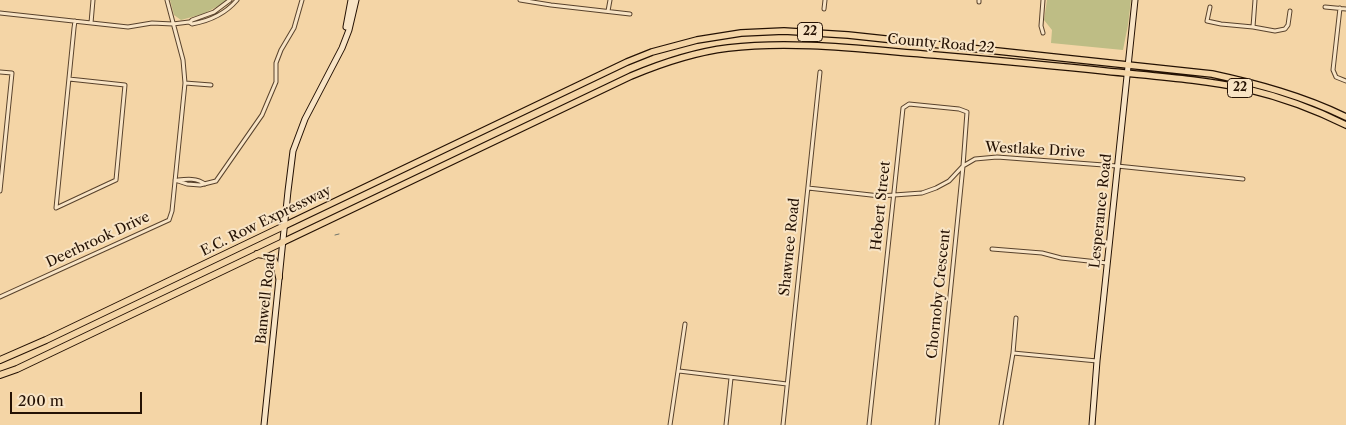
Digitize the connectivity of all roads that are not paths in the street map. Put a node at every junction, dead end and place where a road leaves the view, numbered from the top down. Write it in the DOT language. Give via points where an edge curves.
graph roads {
  1 [pos="93,0"];
  2 [pos="167,0"];
  3 [pos="230,0"];
  4 [pos="237,0"];
  5 [pos="302,0"];
  6 [pos="351,0"];
  7 [pos="356,0"];
  8 [pos="520,0"];
  9 [pos="610,0"];
  10 [pos="825,0"];
  11 [pos="1043,0"];
  12 [pos="1135,0"];
  13 [pos="1255,0"];
  14 [pos="1210,7"];
  15 [pos="1325,7"];
  16 [pos="1340,8"];
  17 [pos="824,9"];
  18 [pos="1346,9"];
  19 [pos="608,11"];
  20 [pos="1290,11"];
  21 [pos="0,13"];
  22 [pos="630,14"];
  23 [pos="75,21"];
  24 [pos="190,22"];
  25 [pos="91,23"];
  26 [pos="173,24"];
  27 [pos="1253,27"];
  28 [pos="1043,33"];
  29 [pos="345,37"];
  30 [pos="1129,65"];
  31 [pos="0,72"];
  32 [pos="820,72"];
  33 [pos="1128,73"];
  34 [pos="69,79"];
  35 [pos="1346,81"];
  36 [pos="185,82"];
  37 [pos="211,84"];
  38 [pos="542,102"];
  39 [pos="1346,117"];
  40 [pos="540,118"];
  41 [pos="1346,124"];
  42 [pos="963,166"];
  43 [pos="1117,166"];
  44 [pos="1243,179"];
  45 [pos="175,180"];
  46 [pos="808,188"];
  47 [pos="0,190"];
  48 [pos="894,196"];
  49 [pos="284,226"];
  50 [pos="283,242"];
  51 [pos="992,249"];
  52 [pos="256,254"];
  53 [pos="1107,263"];
  54 [pos="280,277"];
  55 [pos="0,297"];
  56 [pos="1016,318"];
  57 [pos="685,324"];
  58 [pos="1013,353"];
  59 [pos="0,360"];
  60 [pos="1097,361"];
  61 [pos="679,371"];
  62 [pos="0,375"];
  63 [pos="731,378"];
  64 [pos="787,384"];
  65 [pos="264,425"];
  66 [pos="670,425"];
  67 [pos="726,425"];
  68 [pos="783,425"];
  69 [pos="869,425"];
  70 [pos="937,425"];
  71 [pos="1002,425"];
  72 [pos="1092,425"];
  1 -- 25 [label="street"];
  2 -- 26 [label="street"];
  3 -- 24 [label="street" via="214,12"];
  4 -- 24 [label="street" via="217,16 201,23"];
  5 -- 45 [label="street" via="294,28 276,63 276,82 262,115 216,180 205,184 194,180"];
  6 -- 29 [label="main road, Banwell Road"];
  7 -- 29 [label="main road, Banwell Road"];
  8 -- 19 [label="street"];
  9 -- 19 [label="street"];
  10 -- 17 [label="street"];
  11 -- 28 [label="street"];
  12 -- 30 [label="main road, Lesperance Road"];
  13 -- 27 [label="street"];
  14 -- 27 [label="street" via="1208,21"];
  15 -- 16 [label="street"];
  16 -- 18 [label="street"];
  16 -- 35 [label="street" via="1333,70 1336,77"];
  19 -- 22 [label="street"];
  20 -- 27 [label="street" via="1285,29"];
  21 -- 23 [label="street"];
  23 -- 25 [label="street"];
  23 -- 34 [label="street"];
  24 -- 26 [label="street"];
  25 -- 26 [label="street" via="128,27"];
  26 -- 36 [label="street"];
  29 -- 49 [label="main road, Banwell Road" via="295,144"];
  30 -- 33 [label="main road, Lesperance Road"];
  30 -- 38 [label="main road, County Road 22 / 22" via="848,35 764,31 718,36 652,52"];
  30 -- 39 [label="main road, County Road 22 / 22" via="1212,74 1244,81 1290,94"];
  31 -- 47 [label="street" via="12,73"];
  32 -- 46 [label="street, Shawnee Road"];
  33 -- 40 [label="main road, County Road 22 / 22" via="820,46 761,45 694,54 661,64"];
  33 -- 41 [label="main road, County Road 22 / 22" via="1247,89 1282,98"];
  33 -- 43 [label="main road, Lesperance Road"];
  34 -- 34 [label="street" via="66,109 56,208 116,180 125,85"];
  36 -- 37 [label="street"];
  36 -- 45 [label="street"];
  38 -- 49 [label="main road, E.C. Row Expressway"];
  40 -- 50 [label="main road, E.C. Row Expressway"];
  42 -- 43 [label="street, Westlake Drive" via="975,159 998,157"];
  42 -- 48 [label="street, Westlake Drive" via="949,181 936,188"];
  42 -- 48 [label="street, Hebert Street" via="967,112 909,104 903,108"];
  42 -- 70 [label="street, Chornoby Crescent"];
  43 -- 44 [label="street, Westlake Drive"];
  43 -- 53 [label="main road, Lesperance Road"];
  45 -- 55 [label="street, Deerbrook Drive" via="169,220"];
  46 -- 48 [label="street, Westlake Drive"];
  46 -- 64 [label="street, Shawnee Road"];
  48 -- 69 [label="street, Hebert Street"];
  49 -- 50 [label="main road, Banwell Road"];
  49 -- 59 [label="highway, E.C. Row Expressway"];
  50 -- 52 [label="highway, E.C. Row Expressway"];
  50 -- 54 [label="main road, Banwell Road"];
  51 -- 53 [label="street"];
  52 -- 54 [label="highway" via="272,258"];
  52 -- 62 [label="highway, E.C. Row Expressway"];
  53 -- 60 [label="main road, Lesperance Road"];
  54 -- 65 [label="main road, Banwell Road"];
  56 -- 58 [label="street"];
  57 -- 61 [label="street"];
  58 -- 60 [label="street"];
  58 -- 71 [label="street"];
  60 -- 72 [label="main road, Lesperance Road"];
  61 -- 63 [label="street"];
  61 -- 66 [label="street"];
  63 -- 64 [label="street"];
  63 -- 67 [label="street"];
  64 -- 68 [label="street, Shawnee Road"];
}
